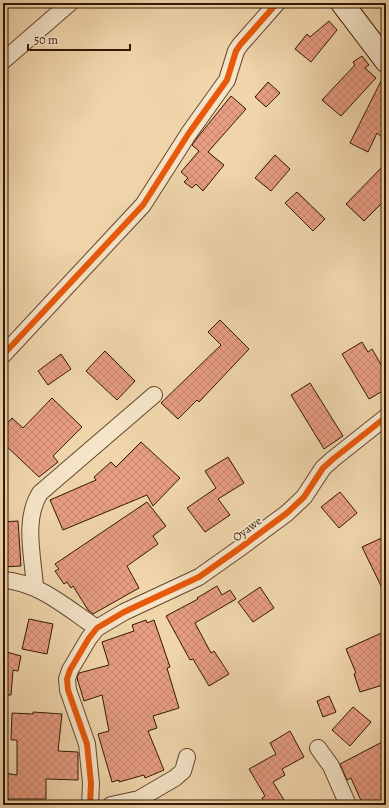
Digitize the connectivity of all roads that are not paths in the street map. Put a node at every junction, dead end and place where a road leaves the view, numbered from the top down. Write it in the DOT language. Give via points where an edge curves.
graph roads {
  1 [pos="70,3"];
  2 [pos="277,3"];
  3 [pos="342,3"];
  4 [pos="3,61"];
  5 [pos="386,61"];
  6 [pos="3,355"];
  7 [pos="154,396"];
  8 [pos="386,417"];
  9 [pos="3,580"];
  10 [pos="35,587"];
  11 [pos="97,628"];
  12 [pos="318,748"];
  13 [pos="187,757"];
  14 [pos="90,805"];
  15 [pos="111,805"];
  16 [pos="115,805"];
  17 [pos="348,805"];
  1 -- 4 [label="street"];
  2 -- 6 [label="street" via="236,51 227,80 143,205"];
  3 -- 5 [label="main road"];
  7 -- 10 [label="street" via="36,499 30,520"];
  8 -- 11 [label="street, Oyawe" via="323,468 304,497 287,513 240,548 199,577 124,612"];
  9 -- 10 [label="street"];
  10 -- 11 [label="street"];
  11 -- 14 [label="street" via="67,679 68,690 87,744 91,783"];
  12 -- 17 [label="street" via="331,766"];
  13 -- 16 [label="street" via="184,771 175,778 139,799"];
  15 -- 16 [label="street"];
}
